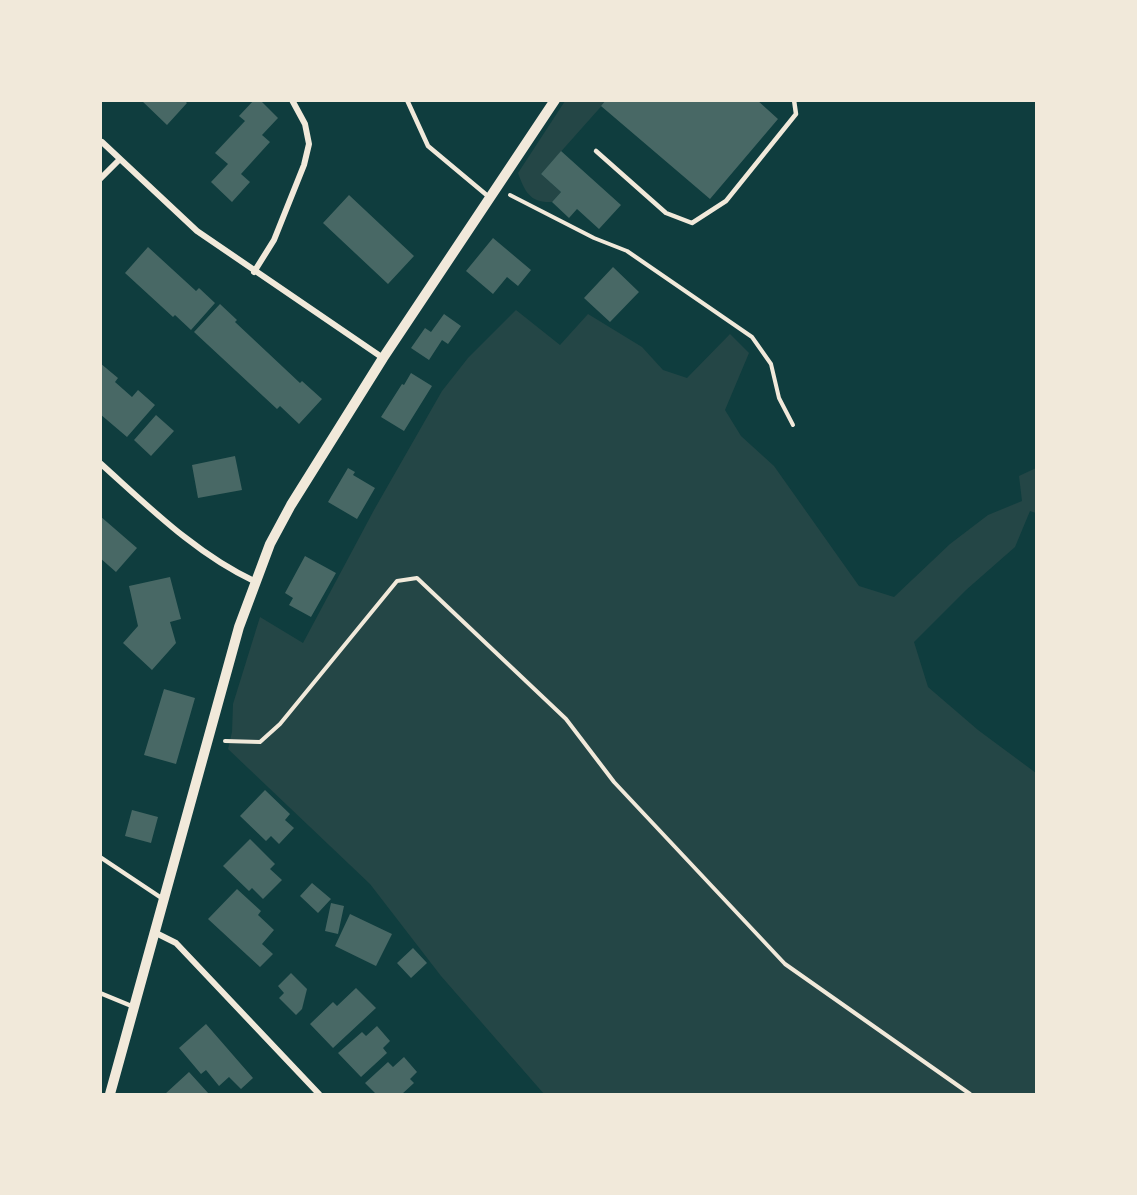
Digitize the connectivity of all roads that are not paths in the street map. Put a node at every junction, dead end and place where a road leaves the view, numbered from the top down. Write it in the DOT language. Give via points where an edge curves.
graph roads {
  1 [pos="292,100"];
  2 [pos="407,100"];
  3 [pos="555,100"];
  4 [pos="794,100"];
  5 [pos="102,142"];
  6 [pos="596,151"];
  7 [pos="120,159"];
  8 [pos="100,179"];
  9 [pos="489,198"];
  10 [pos="255,272"];
  11 [pos="383,358"];
  12 [pos="100,463"];
  13 [pos="254,581"];
  14 [pos="100,857"];
  15 [pos="163,899"];
  16 [pos="154,932"];
  17 [pos="100,993"];
  18 [pos="134,1007"];
  19 [pos="110,1095"];
  20 [pos="319,1095"];
  1 -- 10 [label="street" via="305,124 309,144 274,240"];
  2 -- 9 [label="lane" via="428,146"];
  3 -- 9 [label="street"];
  4 -- 6 [label="lane" via="796,114 726,201 692,223 666,213"];
  5 -- 7 [label="street"];
  7 -- 8 [label="street"];
  7 -- 10 [label="street" via="197,231"];
  9 -- 11 [label="street"];
  10 -- 11 [label="street"];
  11 -- 13 [label="street" via="291,505"];
  12 -- 13 [label="street" via="211,557"];
  13 -- 15 [label="street"];
  14 -- 15 [label="lane"];
  15 -- 16 [label="street"];
  16 -- 18 [label="street"];
  16 -- 20 [label="street" via="176,943"];
  17 -- 18 [label="lane"];
  18 -- 19 [label="street"];
}
